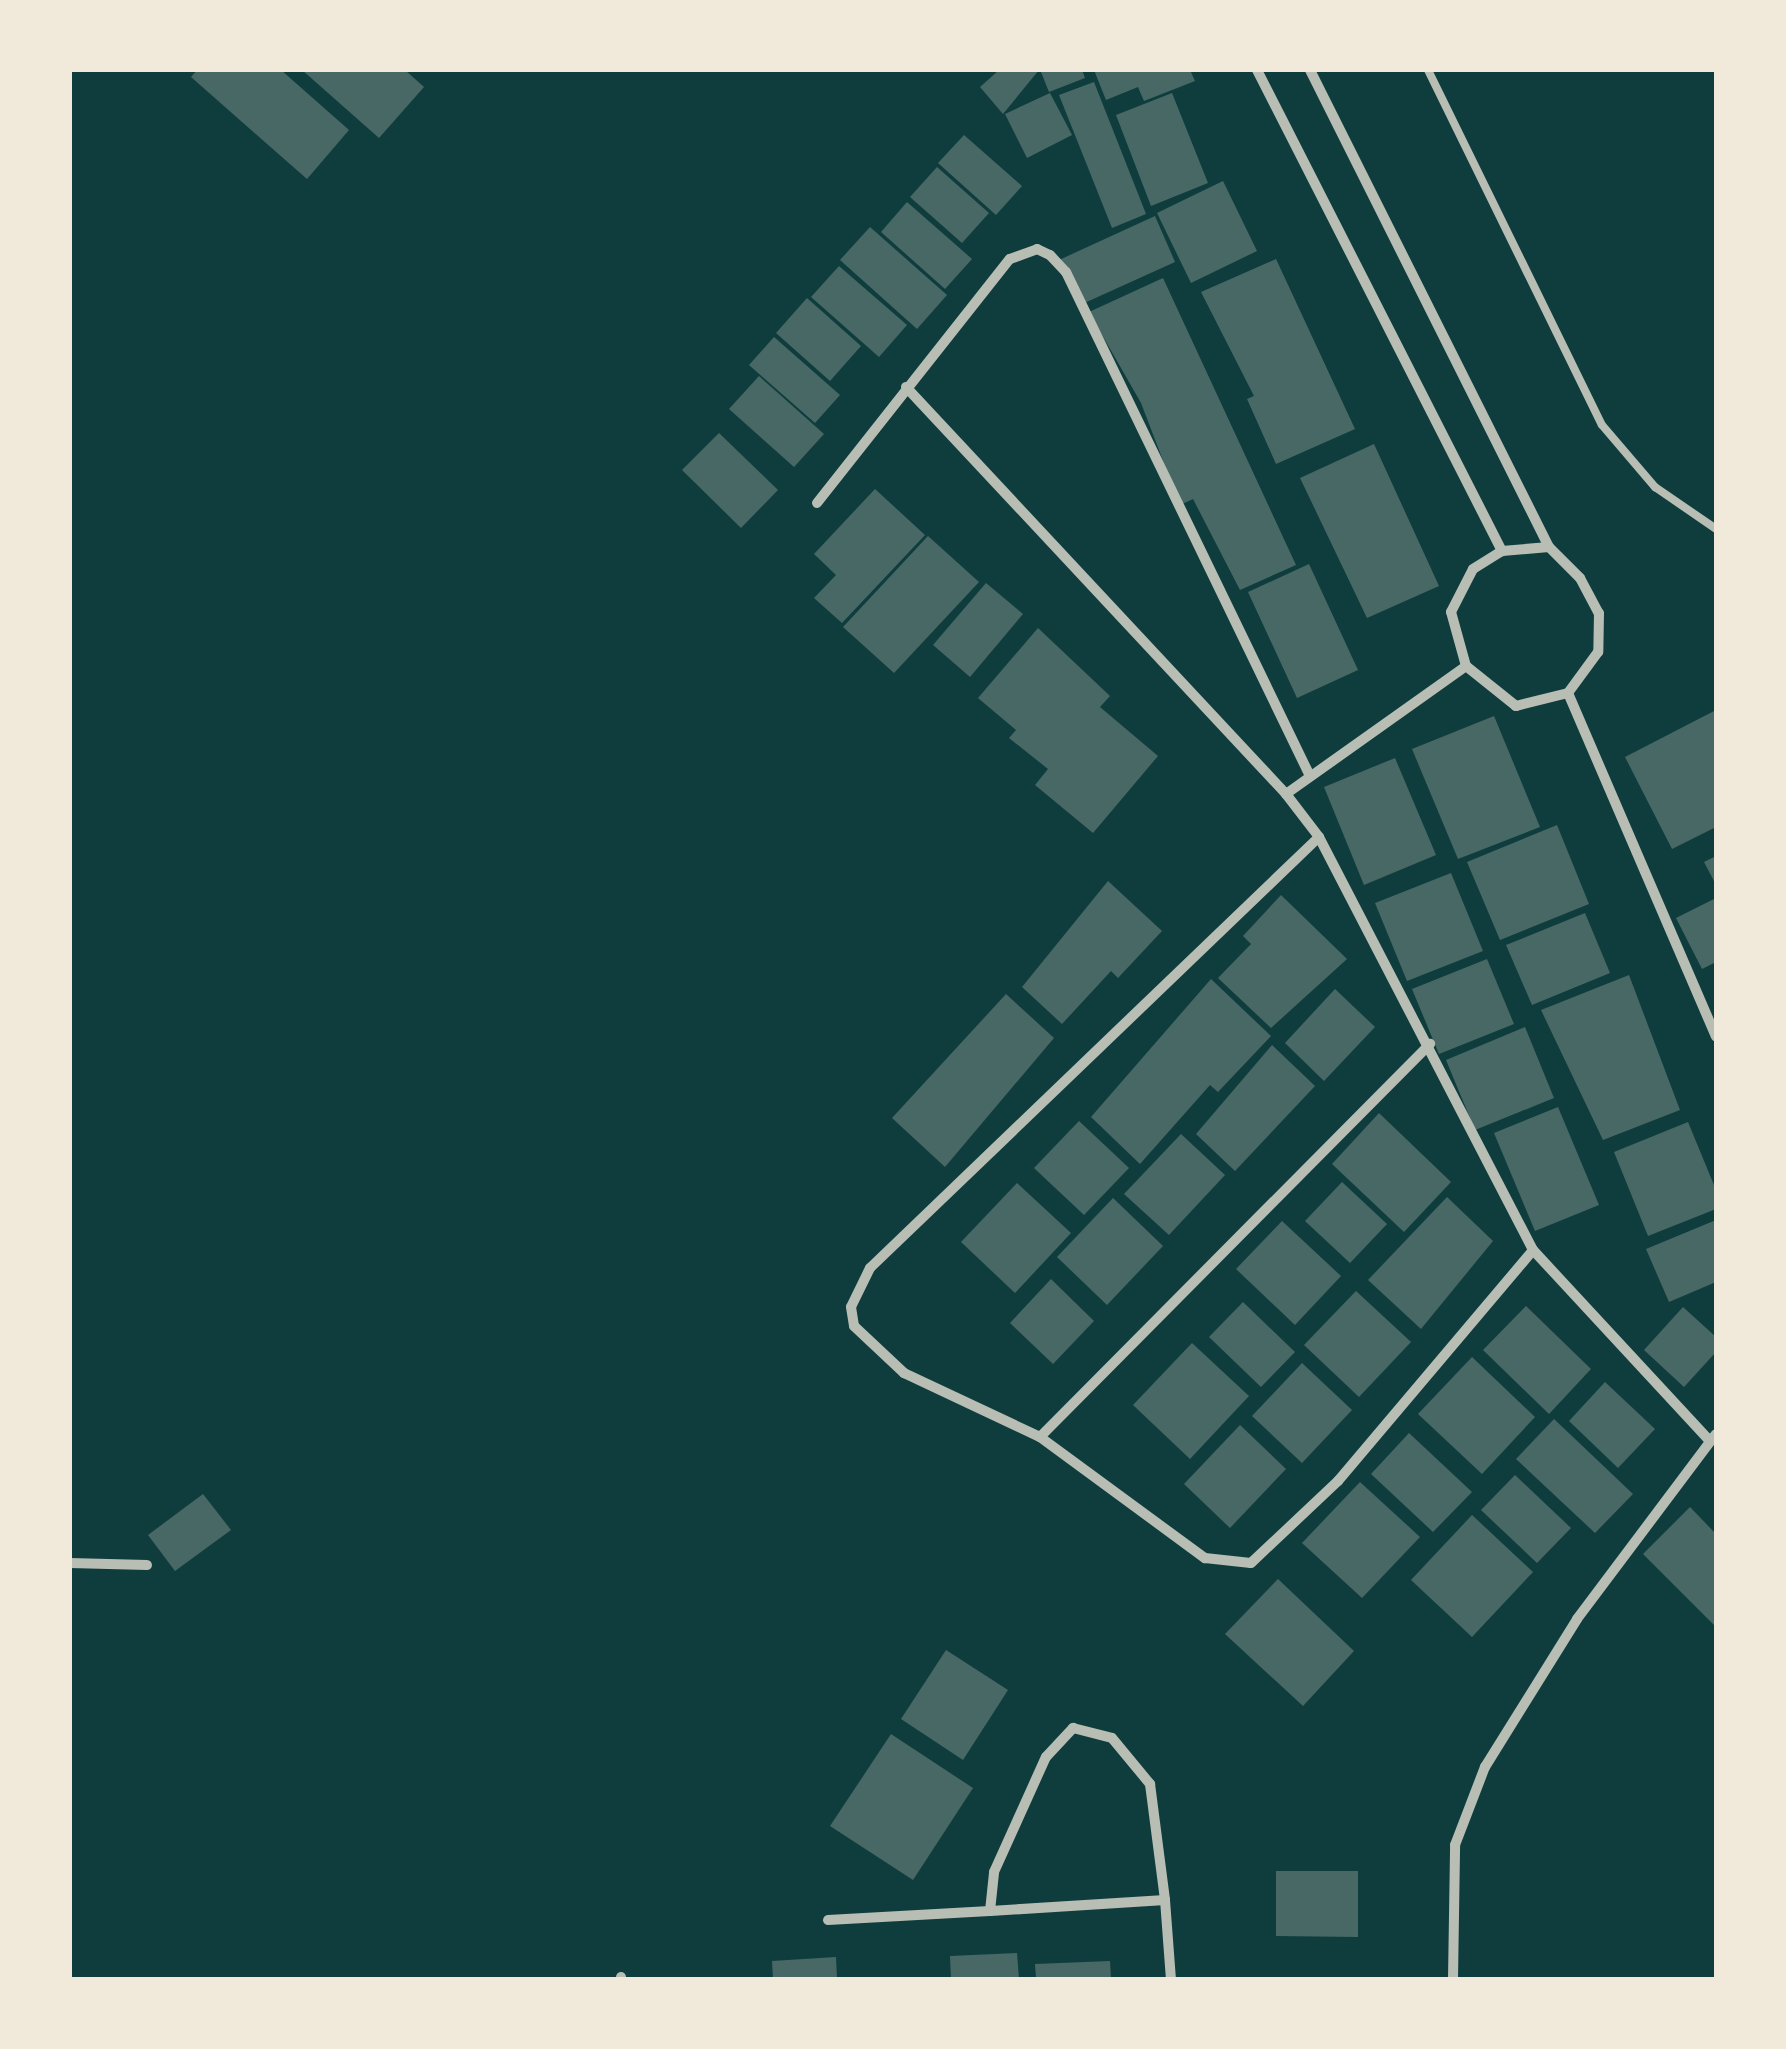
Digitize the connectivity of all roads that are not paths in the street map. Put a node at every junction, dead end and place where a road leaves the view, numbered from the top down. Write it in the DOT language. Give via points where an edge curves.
graph roads {
  1 [pos="1257,70"];
  2 [pos="1310,70"];
  3 [pos="1428,70"];
  4 [pos="906,387"];
  5 [pos="817,503"];
  6 [pos="1716,530"];
  7 [pos="1549,547"];
  8 [pos="1502,551"];
  9 [pos="1466,666"];
  10 [pos="1568,693"];
  11 [pos="1310,776"];
  12 [pos="1286,794"];
  13 [pos="1318,837"];
  14 [pos="1716,1037"];
  15 [pos="1430,1044"];
  16 [pos="1534,1250"];
  17 [pos="1040,1437"];
  18 [pos="1713,1438"];
  19 [pos="70,1563"];
  20 [pos="146,1565"];
  21 [pos="1165,1900"];
  22 [pos="990,1912"];
  23 [pos="828,1920"];
  24 [pos="1171,1979"];
  25 [pos="1453,1979"];
  1 -- 8 [label="street"];
  2 -- 7 [label="street"];
  3 -- 6 [label="lane" via="1602,425 1655,487"];
  4 -- 5 [label="street"];
  4 -- 11 [label="street" via="1010,259 1037,249 1050,255 1066,272"];
  4 -- 12 [label="street"];
  7 -- 8 [label="street"];
  7 -- 10 [label="street" via="1580,578 1599,613 1598,652"];
  8 -- 9 [label="street" via="1473,569 1451,612"];
  9 -- 10 [label="street" via="1516,706"];
  9 -- 11 [label="street"];
  10 -- 14 [label="street"];
  11 -- 12 [label="street"];
  12 -- 13 [label="street"];
  13 -- 15 [label="street"];
  13 -- 17 [label="street" via="870,1268 857,1288 854,1326 904,1373"];
  15 -- 16 [label="street"];
  15 -- 17 [label="street"];
  16 -- 17 [label="street" via="1338,1481 1251,1563 1206,1558"];
  16 -- 18 [label="street"];
  18 -- 25 [label="street" via="1576,1619 1485,1767 1455,1845"];
  19 -- 20 [label="street"];
  21 -- 22 [label="street"];
  21 -- 22 [label="street" via="1150,1784 1112,1738 1073,1728 1046,1756 994,1872"];
  21 -- 24 [label="street"];
  22 -- 23 [label="street"];
}
